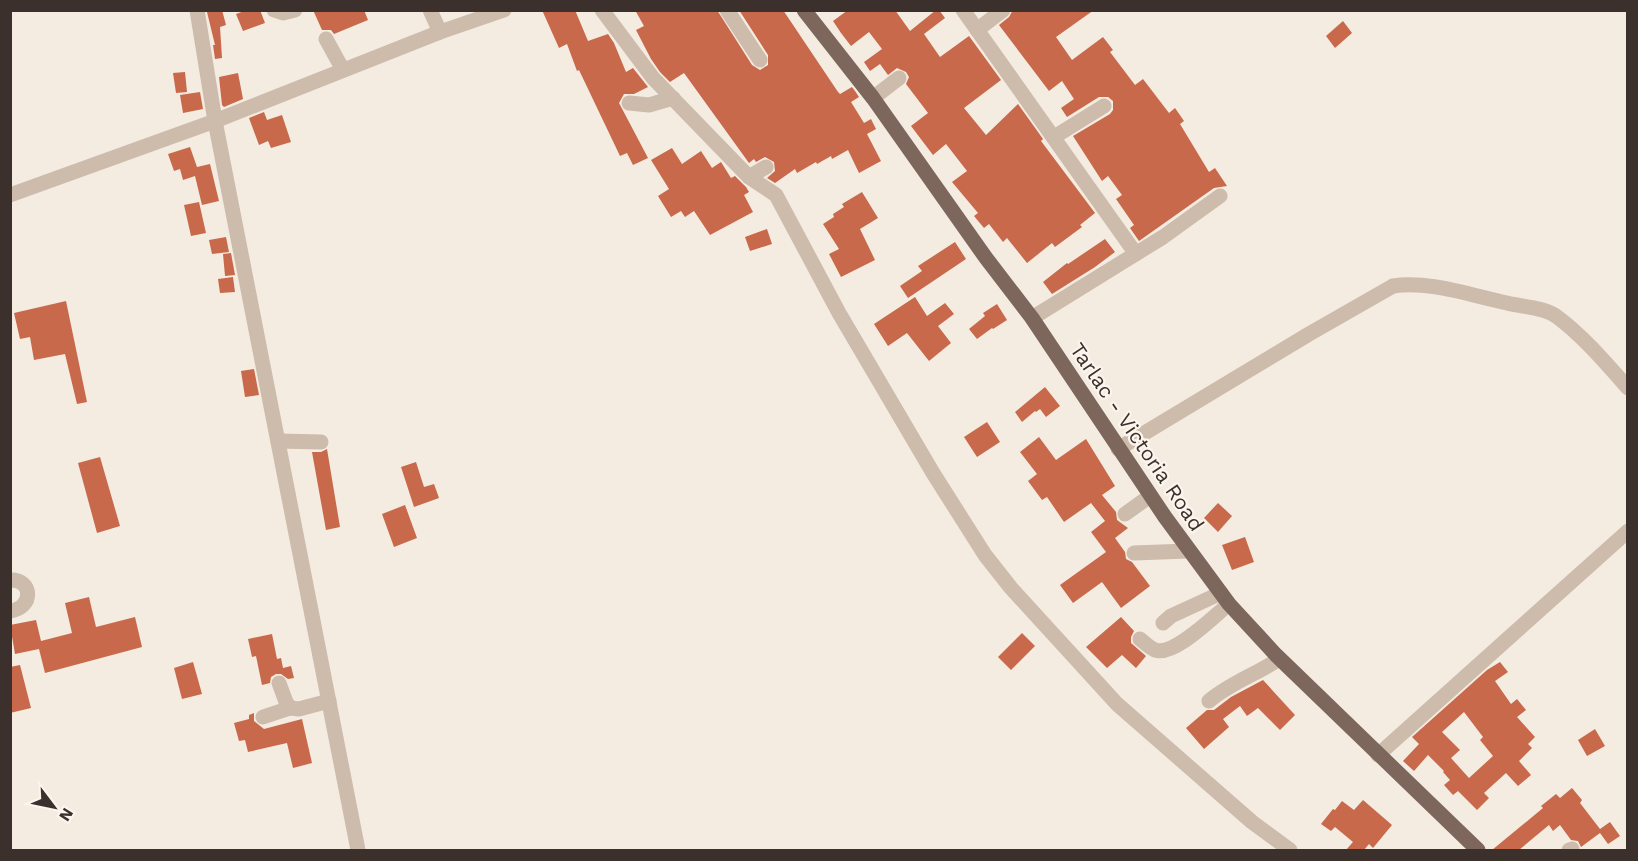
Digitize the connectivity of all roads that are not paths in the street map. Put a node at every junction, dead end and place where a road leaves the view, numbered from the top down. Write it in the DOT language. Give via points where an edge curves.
graph roads {
  1 [pos="197,10"];
  2 [pos="274,10"];
  3 [pos="295,10"];
  4 [pos="430,10"];
  5 [pos="504,10"];
  6 [pos="602,10"];
  7 [pos="727,10"];
  8 [pos="804,10"];
  9 [pos="963,10"];
  10 [pos="1003,10"];
  11 [pos="977,30"];
  12 [pos="440,32"];
  13 [pos="326,39"];
  14 [pos="760,60"];
  15 [pos="343,70"];
  16 [pos="899,78"];
  17 [pos="673,98"];
  18 [pos="873,98"];
  19 [pos="629,104"];
  20 [pos="1104,106"];
  21 [pos="215,121"];
  22 [pos="1054,137"];
  23 [pos="766,167"];
  24 [pos="749,177"];
  25 [pos="10,195"];
  26 [pos="1220,196"];
  27 [pos="1136,254"];
  28 [pos="1032,318"];
  29 [pos="1625,378"];
  30 [pos="279,441"];
  31 [pos="321,442"];
  32 [pos="1118,449"];
  33 [pos="1150,496"];
  34 [pos="1125,514"];
  35 [pos="1628,531"];
  36 [pos="1188,551"];
  37 [pos="1134,553"];
  38 [pos="10,580"];
  39 [pos="1225,599"];
  40 [pos="10,612"];
  41 [pos="1163,623"];
  42 [pos="1140,639"];
  43 [pos="1279,659"];
  44 [pos="279,683"];
  45 [pos="329,701"];
  46 [pos="1209,701"];
  47 [pos="290,708"];
  48 [pos="263,717"];
  49 [pos="1378,755"];
  50 [pos="358,850"];
  51 [pos="1290,850"];
  52 [pos="1478,850"];
  1 -- 21 [label="street"];
  2 -- 3 [label="street" via="283,14"];
  4 -- 12 [label="street"];
  5 -- 12 [label="street"];
  6 -- 17 [label="street" via="653,78"];
  7 -- 14 [label="street"];
  8 -- 18 [label="main road, Tarlac - Victoria Road"];
  9 -- 11 [label="street"];
  10 -- 11 [label="street"];
  11 -- 22 [label="street"];
  12 -- 15 [label="street"];
  13 -- 15 [label="street"];
  15 -- 21 [label="street"];
  16 -- 18 [label="street"];
  17 -- 19 [label="street" via="649,105"];
  17 -- 24 [label="street"];
  18 -- 28 [label="main road, Tarlac - Victoria Road"];
  20 -- 22 [label="street"];
  21 -- 25 [label="street"];
  21 -- 30 [label="street"];
  22 -- 27 [label="street"];
  23 -- 24 [label="street"];
  24 -- 51 [label="street" via="776,195 927,464 985,555 1011,588 1117,704 1252,822"];
  26 -- 27 [label="street"];
  27 -- 28 [label="street"];
  28 -- 32 [label="main road, Tarlac - Victoria Road"];
  29 -- 32 [label="street" via="1553,314 1449,290 1400,284 1309,333"];
  30 -- 31 [label="street"];
  30 -- 45 [label="street"];
  32 -- 33 [label="main road, Tarlac - Victoria Road"];
  33 -- 34 [label="street"];
  33 -- 36 [label="main road, Tarlac - Victoria Road"];
  35 -- 49 [label="street"];
  36 -- 37 [label="street"];
  36 -- 39 [label="main road, Tarlac - Victoria Road"];
  38 -- 40 [label="street" via="24,584 28,593 26,603"];
  39 -- 41 [label="street" via="1172,616"];
  39 -- 42 [label="street" via="1180,644 1168,650 1156,650"];
  39 -- 43 [label="main road, Tarlac - Victoria Road"];
  43 -- 46 [label="street"];
  43 -- 49 [label="main road, Tarlac - Victoria Road"];
  44 -- 47 [label="street"];
  45 -- 47 [label="street" via="299,710"];
  45 -- 50 [label="street"];
  47 -- 48 [label="street"];
  49 -- 52 [label="main road, Tarlac - Victoria Road"];
}
